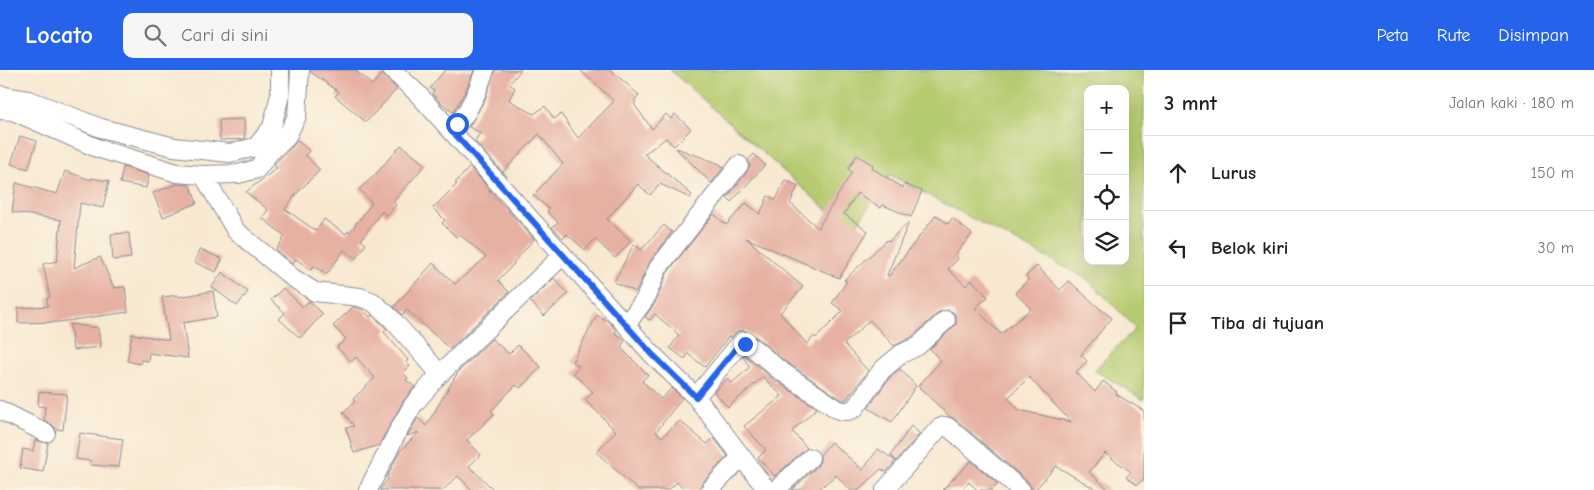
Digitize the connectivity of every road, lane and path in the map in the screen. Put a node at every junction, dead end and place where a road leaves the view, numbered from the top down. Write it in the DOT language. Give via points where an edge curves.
graph roads {
  1 [pos="280,70"];
  2 [pos="300,70"];
  3 [pos="392,70"];
  4 [pos="485,70"];
  5 [pos="0,95"];
  6 [pos="0,110"];
  7 [pos="452,131"];
  8 [pos="739,165"];
  9 [pos="203,175"];
  10 [pos="562,256"];
  11 [pos="946,320"];
  12 [pos="626,326"];
  13 [pos="440,374"];
  14 [pos="696,397"];
  15 [pos="0,410"];
  16 [pos="46,432"];
  17 [pos="741,457"];
  18 [pos="810,458"];
  19 [pos="368,490"];
  20 [pos="710,490"];
  21 [pos="767,490"];
  22 [pos="776,490"];
  23 [pos="885,490"];
  24 [pos="1020,490"];
  1 -- 5 [label="street" via="280,95 272,128 256,147 230,153 174,147 101,128 29,100"];
  2 -- 9 [label="street" via="297,116 286,138 257,169 238,174"];
  3 -- 7 [label="street"];
  4 -- 7 [label="street" via="466,113"];
  6 -- 9 [label="street" via="13,111 97,148 177,172"];
  7 -- 10 [label="street"];
  8 -- 12 [label="street" via="658,268 645,299"];
  9 -- 13 [label="street" via="236,231 315,292 360,297 373,302"];
  10 -- 12 [label="street"];
  10 -- 13 [label="street"];
  11 -- 14 [label="street" via="918,346 901,354 882,370 852,411 837,409 778,370 742,341"];
  12 -- 14 [label="street"];
  13 -- 19 [label="street" via="413,405"];
  14 -- 17 [label="street"];
  15 -- 16 [label="street"];
  17 -- 20 [label="street"];
  17 -- 21 [label="street"];
  18 -- 22 [label="street"];
  23 -- 24 [label="street" via="944,426"];
}
